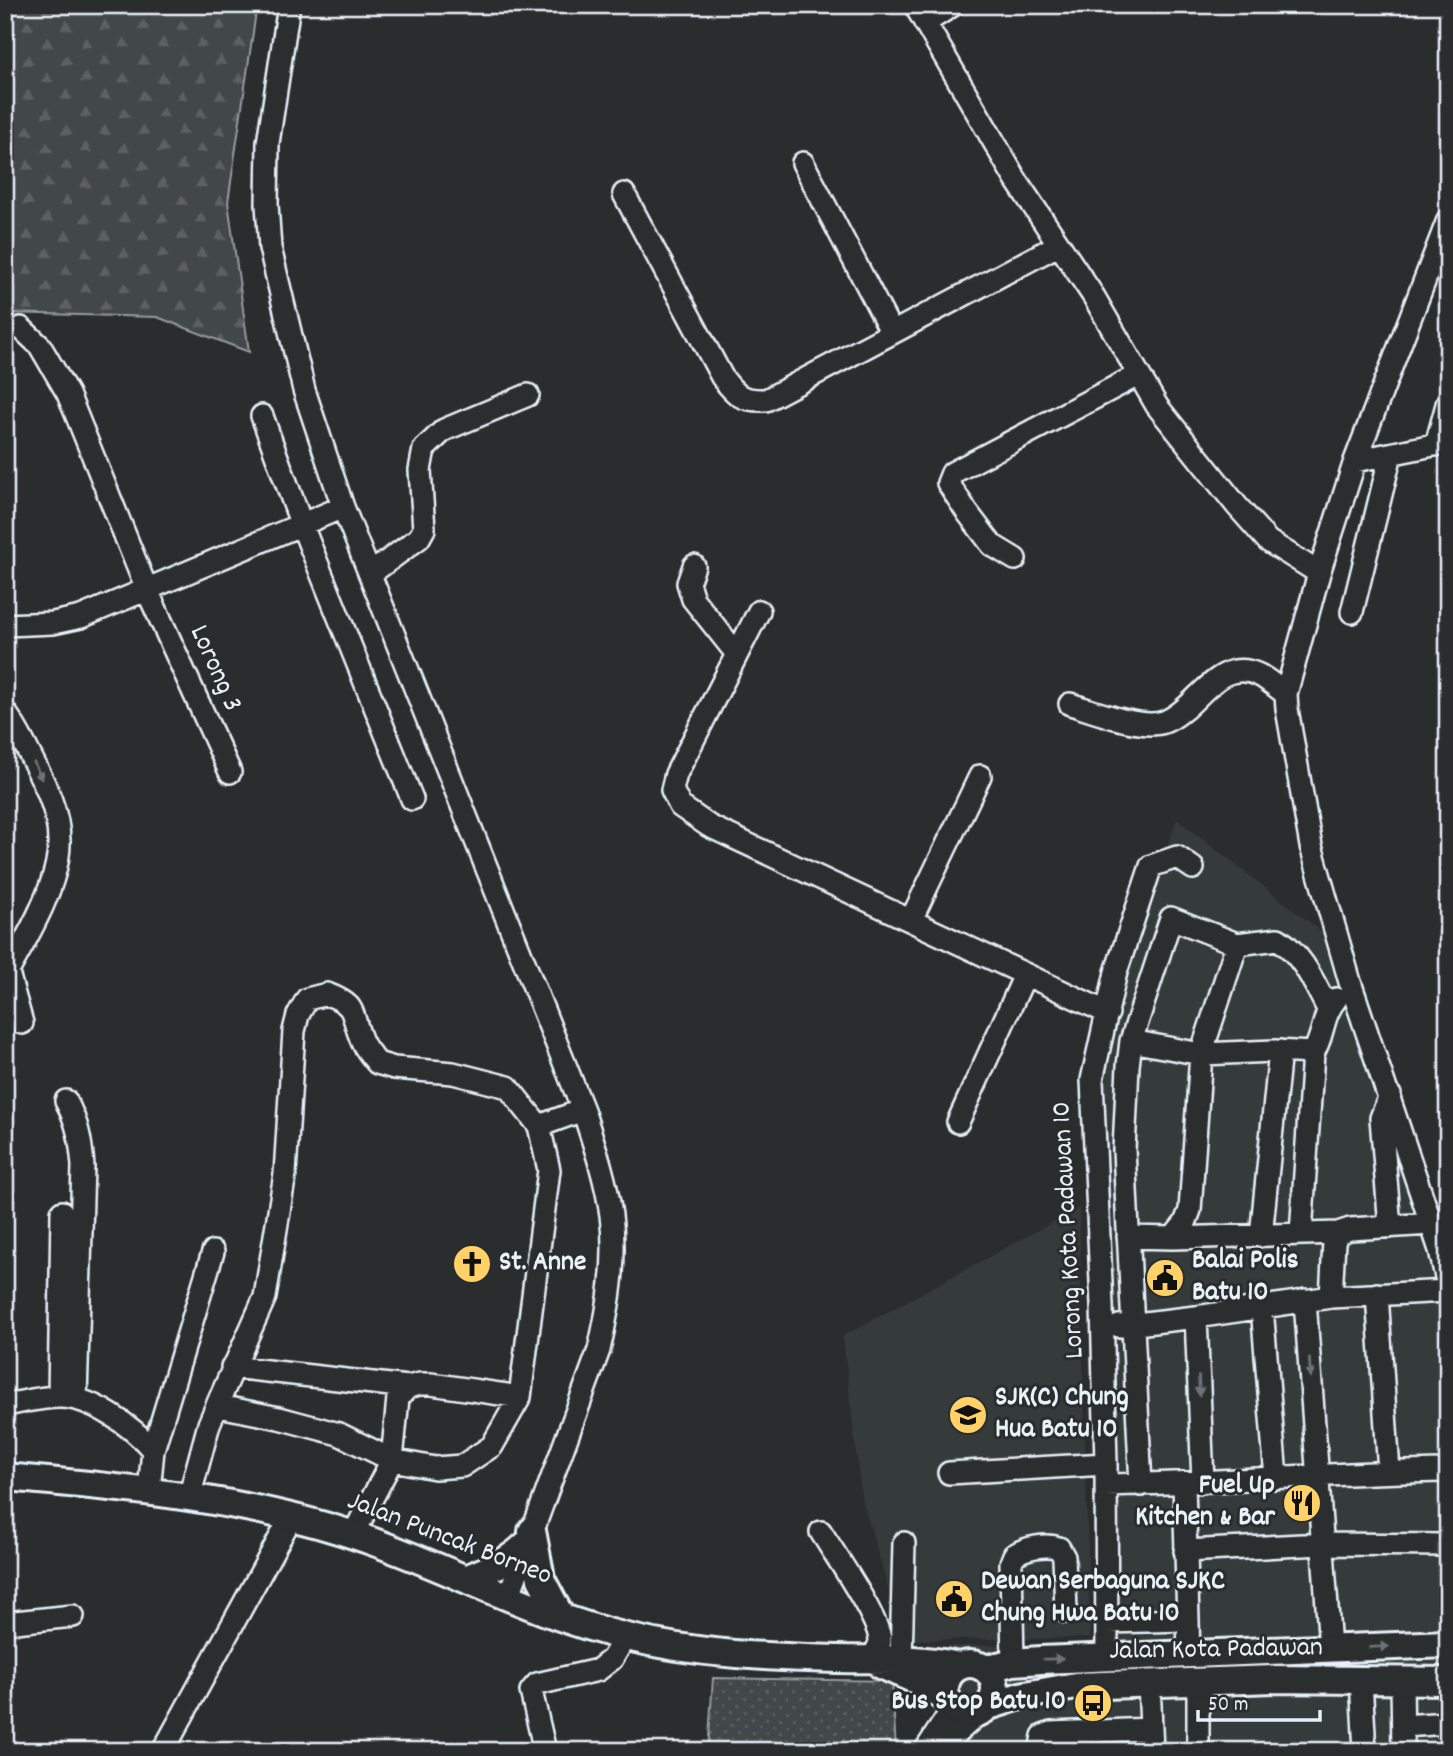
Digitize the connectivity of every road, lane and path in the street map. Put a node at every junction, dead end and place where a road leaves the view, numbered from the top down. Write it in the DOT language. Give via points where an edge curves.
graph roads {
  1 [pos="289,5"];
  2 [pos="953,5"];
  3 [pos="920,14"];
  4 [pos="803,163"];
  5 [pos="624,194"];
  6 [pos="1448,220"];
  7 [pos="1059,245"];
  8 [pos="21,328"];
  9 [pos="892,334"];
  10 [pos="1138,375"];
  11 [pos="528,395"];
  12 [pos="1448,401"];
  13 [pos="262,416"];
  14 [pos="1442,443"];
  15 [pos="1391,454"];
  16 [pos="1355,461"];
  17 [pos="342,507"];
  18 [pos="301,523"];
  19 [pos="1015,559"];
  20 [pos="694,566"];
  21 [pos="1319,573"];
  22 [pos="370,574"];
  23 [pos="148,590"];
  24 [pos="759,611"];
  25 [pos="1352,612"];
  26 [pos="5,625"];
  27 [pos="736,653"];
  28 [pos="1286,694"];
  29 [pos="1070,704"];
  30 [pos="5,712"];
  31 [pos="230,772"];
  32 [pos="980,776"];
  33 [pos="412,799"];
  34 [pos="1193,868"];
  35 [pos="911,920"];
  36 [pos="1237,944"];
  37 [pos="7,967"];
  38 [pos="1025,975"];
  39 [pos="1350,982"];
  40 [pos="1328,1009"];
  41 [pos="1108,1013"];
  42 [pos="22,1023"];
  43 [pos="1131,1041"];
  44 [pos="1280,1051"];
  45 [pos="1313,1053"];
  46 [pos="1201,1054"];
  47 [pos="1390,1096"];
  48 [pos="66,1101"];
  49 [pos="583,1110"];
  50 [pos="958,1122"];
  51 [pos="540,1126"];
  52 [pos="62,1212"];
  53 [pos="1431,1224"];
  54 [pos="1390,1227"];
  55 [pos="1339,1233"];
  56 [pos="1301,1234"];
  57 [pos="1261,1236"];
  58 [pos="1128,1237"];
  59 [pos="1172,1238"];
  60 [pos="213,1252"];
  61 [pos="1447,1277"];
  62 [pos="1377,1294"];
  63 [pos="1331,1297"];
  64 [pos="1305,1300"];
  65 [pos="1262,1307"];
  66 [pos="1196,1318"];
  67 [pos="1133,1325"];
  68 [pos="1103,1327"];
  69 [pos="232,1367"];
  70 [pos="408,1387"];
  71 [pos="221,1396"];
  72 [pos="68,1397"];
  73 [pos="520,1397"];
  74 [pos="5,1405"];
  75 [pos="153,1450"];
  76 [pos="391,1460"];
  77 [pos="1107,1464"];
  78 [pos="1448,1471"];
  79 [pos="1389,1472"];
  80 [pos="949,1473"];
  81 [pos="1317,1474"];
  82 [pos="5,1477"];
  83 [pos="1276,1478"];
  84 [pos="1194,1483"];
  85 [pos="1106,1485"];
  86 [pos="1141,1485"];
  87 [pos="149,1490"];
  88 [pos="190,1498"];
  89 [pos="292,1516"];
  90 [pos="821,1532"];
  91 [pos="353,1535"];
  92 [pos="530,1537"];
  93 [pos="904,1543"];
  94 [pos="1322,1544"];
  95 [pos="1448,1545"];
  96 [pos="1185,1551"];
  97 [pos="466,1579"];
  98 [pos="509,1595"];
  99 [pos="1066,1612"];
  100 [pos="559,1615"];
  101 [pos="74,1616"];
  102 [pos="1187,1620"];
  103 [pos="1107,1622"];
  104 [pos="5,1623"];
  105 [pos="625,1637"];
  106 [pos="1448,1644"];
  107 [pos="1330,1648"];
  108 [pos="1189,1655"];
  109 [pos="1108,1657"];
  110 [pos="870,1660"];
  111 [pos="901,1660"];
  112 [pos="1013,1662"];
  113 [pos="958,1666"];
  114 [pos="986,1669"];
  115 [pos="1361,1680"];
  116 [pos="1402,1681"];
  117 [pos="1448,1681"];
  118 [pos="1149,1682"];
  119 [pos="1198,1683"];
  120 [pos="967,1707"];
  121 [pos="1448,1723"];
  122 [pos="1404,1726"];
  123 [pos="1151,1728"];
  124 [pos="163,1751"];
  125 [pos="545,1751"];
  126 [pos="925,1751"];
  127 [pos="937,1751"];
  128 [pos="1040,1751"];
  129 [pos="1152,1751"];
  130 [pos="1198,1751"];
  131 [pos="1365,1751"];
  132 [pos="1403,1751"];
  1 -- 17 [label="street" via="268,144 270,248 304,390"];
  2 -- 3 [label="street"];
  3 -- 7 [label="street" via="977,116"];
  4 -- 9 [label="street"];
  5 -- 9 [label="street" via="722,377 733,392 749,401 766,400"];
  6 -- 16 [label="street"];
  7 -- 9 [label="street"];
  7 -- 10 [label="street"];
  8 -- 23 [label="street, Lorong 3" via="40,345 68,394"];
  10 -- 19 [label="street" via="952,473 948,482 982,533"];
  10 -- 21 [label="street" via="1157,406 1268,541"];
  11 -- 22 [label="street" via="444,430 424,449 420,470 424,529 419,538"];
  12 -- 14 [label="street"];
  13 -- 18 [label="street"];
  14 -- 15 [label="street"];
  15 -- 16 [label="street"];
  15 -- 25 [label="street"];
  16 -- 21 [label="street"];
  17 -- 18 [label="street"];
  17 -- 22 [label="street"];
  18 -- 23 [label="street"];
  18 -- 33 [label="street"];
  20 -- 27 [label="street" via="688,583 693,599"];
  21 -- 28 [label="street"];
  22 -- 49 [label="street"];
  23 -- 26 [label="street" via="80,617"];
  23 -- 31 [label="street, Lorong 3"];
  24 -- 27 [label="street"];
  27 -- 35 [label="street" via="676,774 674,798 709,826"];
  28 -- 29 [label="street" via="1261,676 1231,671 1163,723 1144,724"];
  28 -- 39 [label="street" via="1311,846"];
  30 -- 37 [label="street, one-way" via="39,771 55,811 60,842 52,880 31,931"];
  32 -- 35 [label="street"];
  34 -- 41 [label="street, Lorong Kota Padawan 10" via="1177,857 1151,866 1116,972"];
  35 -- 38 [label="street"];
  36 -- 40 [label="street" via="1278,939 1292,948"];
  36 -- 43 [label="street" via="1171,918"];
  36 -- 46 [label="street"];
  37 -- 42 [label="street"];
  38 -- 41 [label="street"];
  38 -- 50 [label="street"];
  39 -- 40 [label="street"];
  39 -- 47 [label="street"];
  40 -- 45 [label="street"];
  41 -- 68 [label="street, Lorong Kota Padawan 10" via="1091,1088"];
  43 -- 46 [label="street"];
  43 -- 58 [label="street" via="1124,1150"];
  44 -- 45 [label="street"];
  44 -- 46 [label="street"];
  44 -- 57 [label="street"];
  45 -- 56 [label="street"];
  46 -- 59 [label="street" via="1190,1210"];
  47 -- 53 [label="street"];
  47 -- 54 [label="street" via="1381,1118"];
  48 -- 72 [label="street" via="80,1136 83,1166"];
  49 -- 51 [label="street"];
  49 -- 92 [label="street" via="611,1215 608,1311 599,1350"];
  51 -- 69 [label="street" via="508,1087 453,1073 377,1063 361,1040 355,1014 343,1000 327,994 307,999 294,1031 285,1174 265,1297"];
  51 -- 73 [label="street" via="549,1170"];
  52 -- 72 [label="street"];
  53 -- 54 [label="street"];
  53 -- 61 [label="street"];
  54 -- 55 [label="street"];
  55 -- 56 [label="street"];
  55 -- 63 [label="street" via="1334,1242"];
  56 -- 57 [label="street"];
  57 -- 59 [label="street"];
  58 -- 59 [label="street"];
  58 -- 67 [label="street"];
  60 -- 75 [label="street"];
  61 -- 62 [label="street"];
  62 -- 63 [label="street"];
  62 -- 79 [label="street"];
  63 -- 64 [label="street"];
  64 -- 65 [label="street"];
  64 -- 81 [label="street, one-way"];
  65 -- 66 [label="street"];
  65 -- 83 [label="street"];
  66 -- 67 [label="street"];
  66 -- 84 [label="street, one-way"];
  67 -- 68 [label="street"];
  67 -- 86 [label="street"];
  68 -- 77 [label="street, Lorong Kota Padawan 10"];
  69 -- 70 [label="street"];
  69 -- 71 [label="street"];
  70 -- 73 [label="street" via="431,1384"];
  70 -- 76 [label="street" via="398,1398"];
  71 -- 76 [label="street" via="224,1407 339,1434"];
  71 -- 88 [label="street"];
  72 -- 74 [label="street"];
  72 -- 75 [label="street" via="107,1413 139,1434"];
  73 -- 76 [label="street" via="492,1446 461,1466 435,1468"];
  75 -- 87 [label="street"];
  76 -- 91 [label="street"];
  77 -- 80 [label="street"];
  77 -- 85 [label="street, Lorong Kota Padawan 10"];
  78 -- 79 [label="street"];
  79 -- 81 [label="street"];
  81 -- 83 [label="street"];
  81 -- 94 [label="street"];
  82 -- 87 [label="main road, Jalan Puncak Borneo"];
  83 -- 84 [label="street"];
  84 -- 86 [label="street"];
  84 -- 96 [label="street"];
  85 -- 86 [label="street"];
  85 -- 103 [label="street, Lorong Kota Padawan 10"];
  87 -- 88 [label="main road, Jalan Puncak Borneo"];
  88 -- 89 [label="main road, Jalan Puncak Borneo"];
  89 -- 91 [label="main road, Jalan Puncak Borneo"];
  89 -- 124 [label="street"];
  90 -- 110 [label="street" via="878,1632 879,1646"];
  91 -- 97 [label="main road, Jalan Puncak Borneo"];
  92 -- 97 [label="main road" via="515,1556"];
  92 -- 98 [label="street"];
  92 -- 100 [label="main road" via="541,1578"];
  93 -- 111 [label="street"];
  94 -- 95 [label="street"];
  94 -- 96 [label="street"];
  94 -- 107 [label="street"];
  96 -- 102 [label="street"];
  97 -- 98 [label="main road, Jalan Puncak Borneo"];
  98 -- 100 [label="main road, Jalan Puncak Borneo"];
  99 -- 112 [label="street" via="1064,1557 1059,1548 1049,1545 1014,1555"];
  100 -- 105 [label="main road, Jalan Puncak Borneo"];
  101 -- 104 [label="street"];
  102 -- 103 [label="street"];
  102 -- 108 [label="street"];
  103 -- 109 [label="street, Lorong Kota Padawan 10"];
  105 -- 110 [label="main road, Jalan Puncak Borneo" via="741,1656"];
  105 -- 125 [label="street" via="612,1659 598,1670 537,1684 531,1691"];
  107 -- 106 [label="main road, Jalan Kota Padawan, one-way"];
  107 -- 108 [label="main road, Jalan Kota Padawan"];
  108 -- 109 [label="main road, Jalan Kota Padawan"];
  112 -- 109 [label="main road, Jalan Kota Padawan, one-way"];
  110 -- 111 [label="main road, Jalan Puncak Borneo"];
  110 -- 120 [label="main road, Jalan Puncak Borneo"];
  111 -- 113 [label="main road, Jalan Puncak Borneo"];
  112 -- 114 [label="main road, Jalan Kota Padawan"];
  113 -- 114 [label="main road" via="972,1663"];
  113 -- 120 [label="main road" via="945,1685"];
  114 -- 120 [label="main road" via="995,1691"];
  115 -- 116 [label="main road, Jalan Kota Padawan"];
  115 -- 119 [label="main road, Jalan Kota Padawan"];
  115 -- 131 [label="street"];
  116 -- 117 [label="main road, Jalan Kota Padawan"];
  116 -- 122 [label="street"];
  118 -- 119 [label="main road, Jalan Kota Padawan"];
  118 -- 120 [label="main road, Jalan Kota Padawan" via="1076,1686"];
  118 -- 123 [label="street"];
  119 -- 130 [label="street"];
  120 -- 126 [label="street"];
  120 -- 127 [label="street"];
  121 -- 122 [label="street"];
  122 -- 132 [label="street"];
  123 -- 128 [label="street" via="1051,1732 1043,1736"];
  123 -- 129 [label="street"];
}
